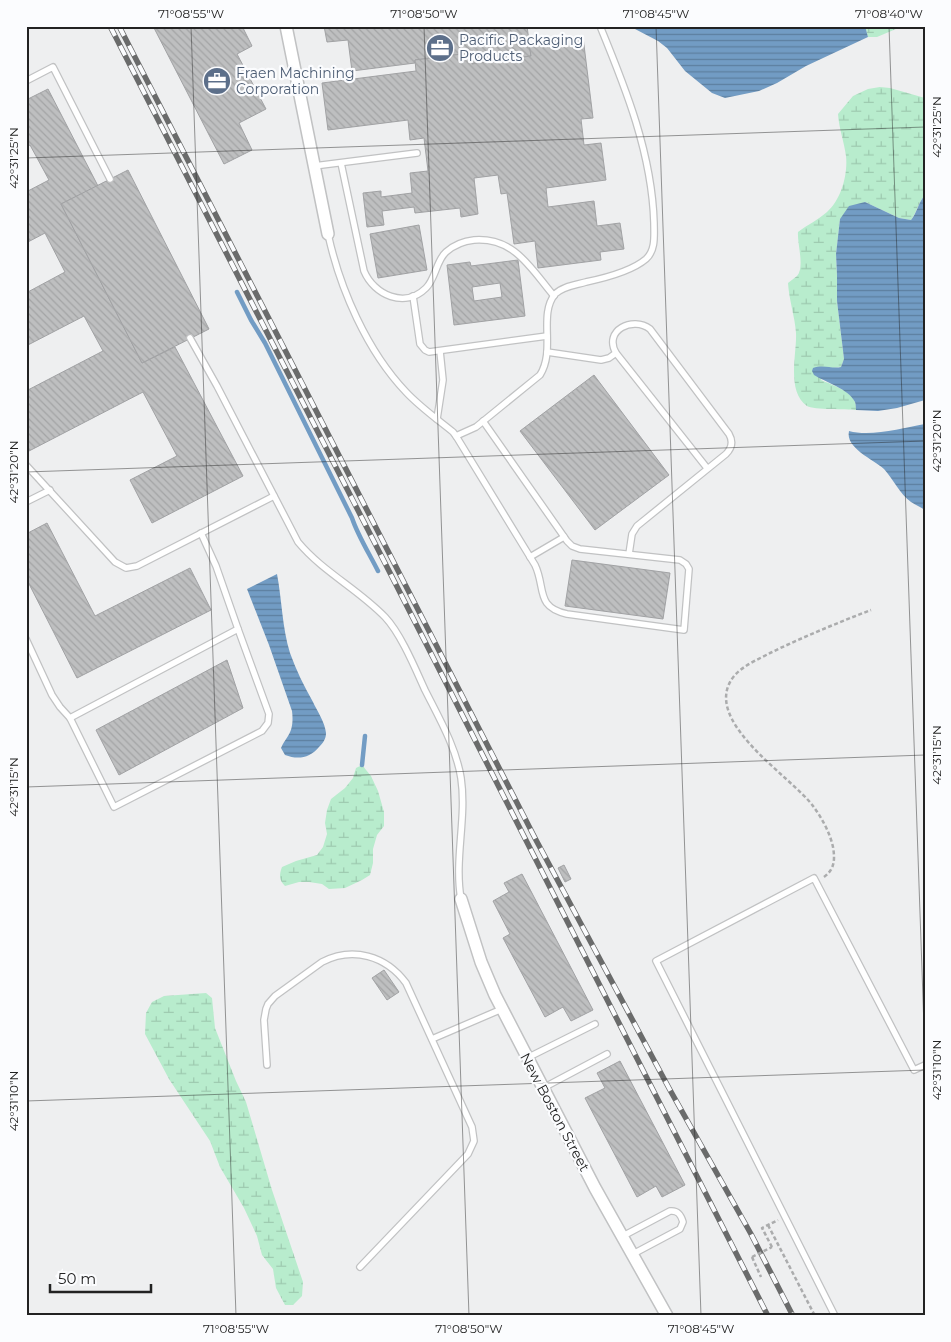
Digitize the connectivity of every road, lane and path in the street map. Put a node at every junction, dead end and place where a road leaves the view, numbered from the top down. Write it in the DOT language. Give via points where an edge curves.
graph roads {
  1 [pos="286,26"];
  2 [pos="600,26"];
  3 [pos="26,81"];
  4 [pos="417,153"];
  5 [pos="341,163"];
  6 [pos="314,166"];
  7 [pos="110,180"];
  8 [pos="328,234"];
  9 [pos="413,296"];
  10 [pos="554,296"];
  11 [pos="547,336"];
  12 [pos="190,338"];
  13 [pos="440,352"];
  14 [pos="547,352"];
  15 [pos="616,353"];
  16 [pos="437,419"];
  17 [pos="483,421"];
  18 [pos="456,436"];
  19 [pos="26,466"];
  20 [pos="707,468"];
  21 [pos="50,490"];
  22 [pos="274,496"];
  23 [pos="26,502"];
  24 [pos="201,533"];
  25 [pos="564,537"];
  26 [pos="629,554"];
  27 [pos="530,557"];
  28 [pos="871,610"];
  29 [pos="238,629"];
  30 [pos="26,639"];
  31 [pos="70,718"];
  32 [pos="817,883"];
  33 [pos="461,899"];
  34 [pos="502,1009"];
  35 [pos="595,1024"];
  36 [pos="432,1039"];
  37 [pos="608,1054"];
  38 [pos="527,1058"];
  39 [pos="267,1065"];
  40 [pos="925,1065"];
  41 [pos="542,1088"];
  42 [pos="785,1217"];
  43 [pos="768,1225"];
  44 [pos="622,1236"];
  45 [pos="633,1254"];
  46 [pos="360,1267"];
  47 [pos="761,1277"];
  48 [pos="667,1316"];
  49 [pos="815,1316"];
  50 [pos="835,1316"];
  1 -- 6 [label="street"];
  2 -- 10 [label="lane" via="642,144 654,211 653,248 648,258 637,265 564,288"];
  3 -- 7 [label="lane" via="53,67"];
  4 -- 5 [label="lane"];
  5 -- 6 [label="lane"];
  5 -- 9 [label="lane" via="367,279 389,296"];
  6 -- 8 [label="street"];
  8 -- 16 [label="lane" via="343,285 382,363 405,391"];
  9 -- 10 [label="lane" via="432,280 445,253 462,242 482,240 499,243 517,253"];
  9 -- 13 [label="lane" via="420,344 429,352"];
  10 -- 11 [label="lane" via="548,310"];
  11 -- 13 [label="lane"];
  11 -- 14 [label="lane"];
  12 -- 22 [label="lane"];
  13 -- 16 [label="lane" via="443,380"];
  14 -- 15 [label="lane" via="601,360"];
  14 -- 17 [label="lane" via="540,374"];
  15 -- 20 [label="lane"];
  15 -- 20 [label="lane" via="613,338 620,328 639,324 652,331 731,439 728,452"];
  16 -- 18 [label="lane"];
  17 -- 18 [label="lane"];
  17 -- 25 [label="lane"];
  18 -- 27 [label="lane"];
  19 -- 21 [label="lane"];
  20 -- 26 [label="lane" via="635,527"];
  21 -- 23 [label="lane"];
  21 -- 24 [label="lane" via="116,562 126,568 137,566"];
  22 -- 24 [label="lane"];
  22 -- 33 [label="lane" via="306,552 389,622 450,741 462,790"];
  24 -- 29 [label="lane"];
  25 -- 26 [label="lane" via="578,549"];
  25 -- 27 [label="lane"];
  26 -- 27 [label="lane" via="680,560 686,564 689,571 684,630 560,613 544,600 540,578"];
  28 -- 32 [label="path" via="761,658 737,674 726,694 735,726 814,806 822,819 832,844 834,860 828,874"];
  29 -- 31 [label="lane"];
  29 -- 31 [label="lane" via="269,714 268,724 262,731 114,807"];
  30 -- 31 [label="lane" via="52,695"];
  32 -- 40 [label="lane" via="914,1070"];
  32 -- 42 [label="lane" via="814,878 656,961"];
  33 -- 34 [label="street, New Boston Street" via="481,962"];
  34 -- 36 [label="lane"];
  34 -- 38 [label="street, New Boston Street"];
  35 -- 38 [label="lane"];
  36 -- 39 [label="lane" via="401,976 372,957 347,954 314,966 268,1004 264,1014"];
  36 -- 46 [label="lane" via="472,1127 473,1146"];
  37 -- 41 [label="lane"];
  38 -- 41 [label="street, New Boston Street"];
  41 -- 44 [label="street, New Boston Street"];
  42 -- 43 [label="path"];
  42 -- 50 [label="lane"];
  43 -- 47 [label="path, bridge" via="762,1228 772,1247 752,1257"];
  43 -- 49 [label="path"];
  44 -- 45 [label="street, New Boston Street"];
  44 -- 45 [label="lane" via="670,1211 679,1214 683,1222 680,1229"];
  45 -- 48 [label="street, New Boston Street"];
}
